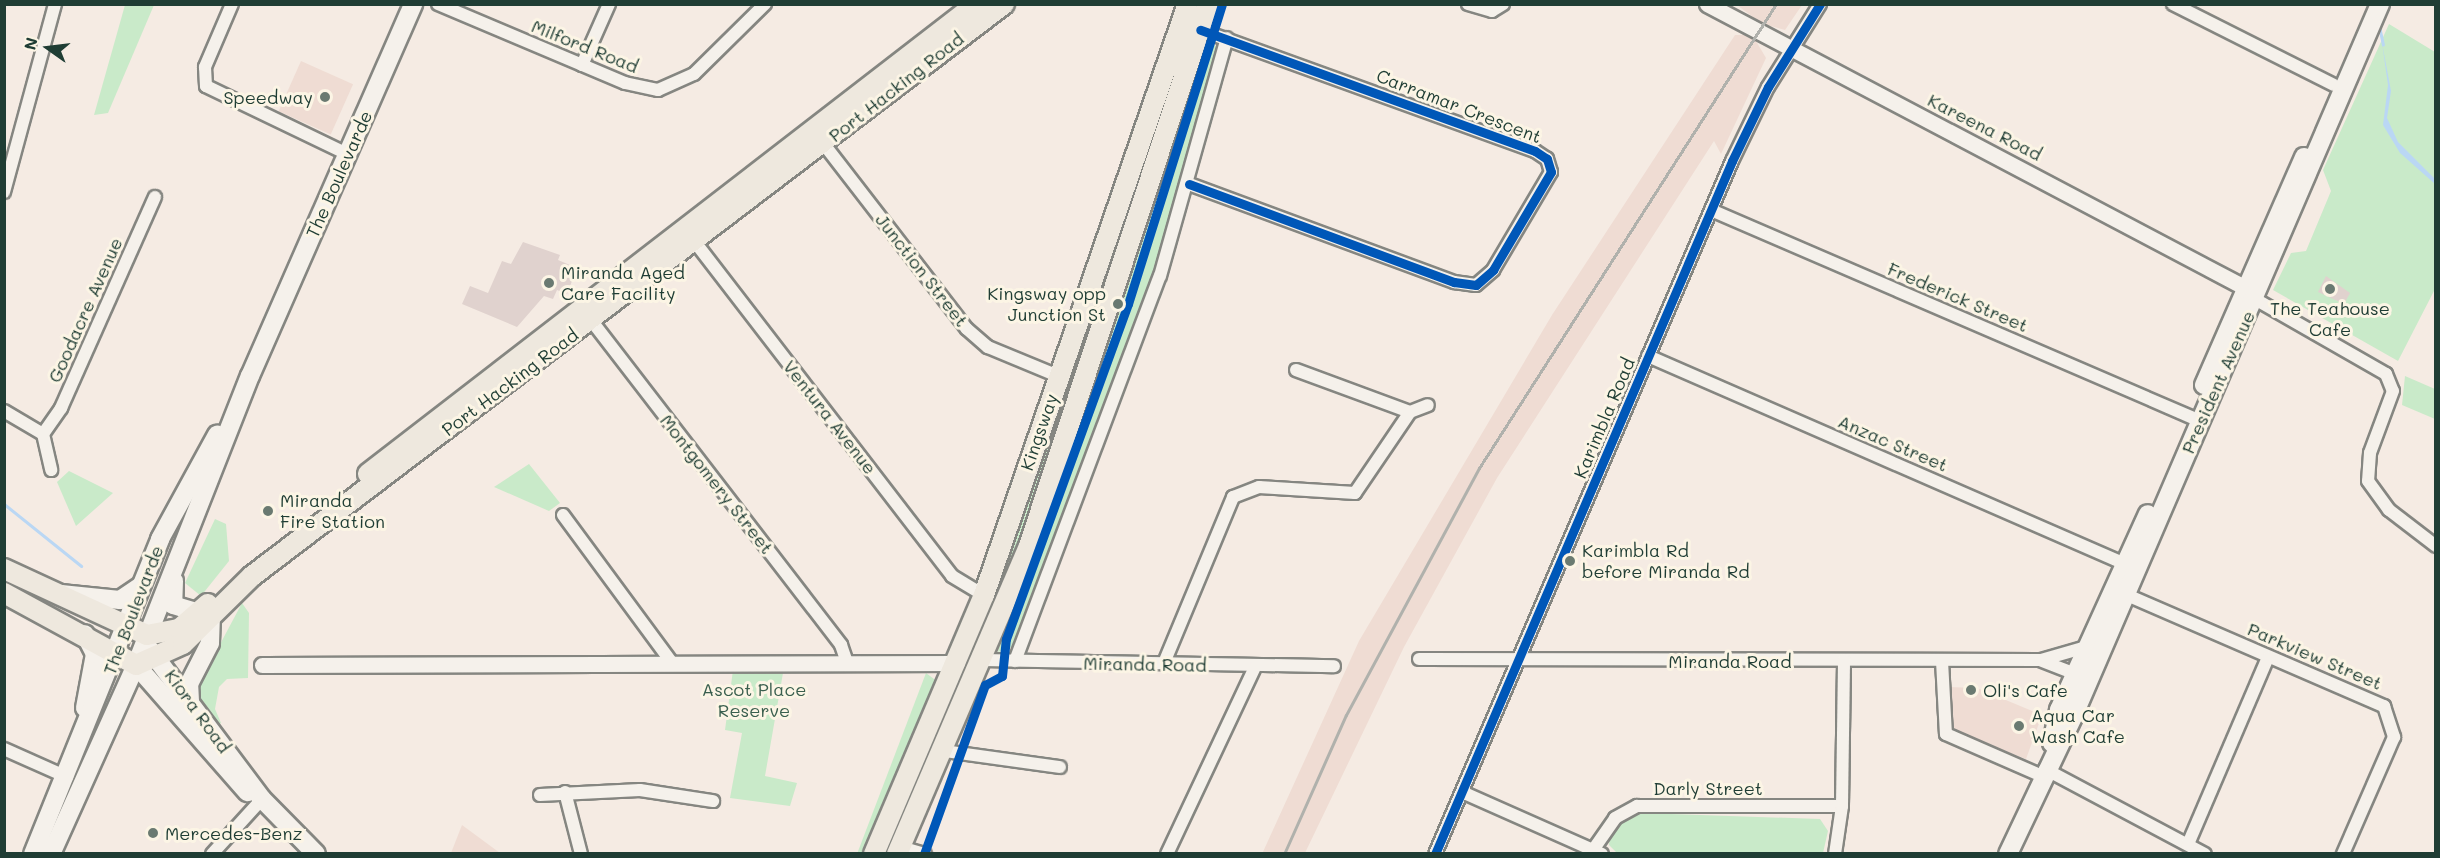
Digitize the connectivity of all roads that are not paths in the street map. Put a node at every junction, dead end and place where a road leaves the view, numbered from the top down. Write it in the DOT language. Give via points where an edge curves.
graph roads {
  1 [pos="55,4"];
  2 [pos="232,4"];
  3 [pos="413,4"];
  4 [pos="438,4"];
  5 [pos="609,4"];
  6 [pos="765,4"];
  7 [pos="976,4"];
  8 [pos="1004,4"];
  9 [pos="1188,4"];
  10 [pos="1208,4"];
  11 [pos="1468,4"];
  12 [pos="1503,4"];
  13 [pos="1707,4"];
  14 [pos="1820,4"];
  15 [pos="2173,4"];
  16 [pos="2369,4"];
  17 [pos="2380,4"];
  18 [pos="1181,23"];
  19 [pos="1200,30"];
  20 [pos="1227,38"];
  21 [pos="1791,48"];
  22 [pos="582,65"];
  23 [pos="2340,87"];
  24 [pos="818,137"];
  25 [pos="347,154"];
  26 [pos="1189,184"];
  27 [pos="4,192"];
  28 [pos="155,197"];
  29 [pos="1711,210"];
  30 [pos="690,236"];
  31 [pos="2249,293"];
  32 [pos="586,314"];
  33 [pos="1648,356"];
  34 [pos="1296,370"];
  35 [pos="250,376"];
  36 [pos="1058,376"];
  37 [pos="1428,405"];
  38 [pos="4,411"];
  39 [pos="1410,412"];
  40 [pos="2191,417"];
  41 [pos="43,434"];
  42 [pos="51,470"];
  43 [pos="563,515"];
  44 [pos="2436,546"];
  45 [pos="2123,563"];
  46 [pos="173,564"];
  47 [pos="4,569"];
  48 [pos="143,582"];
  49 [pos="4,593"];
  50 [pos="60,594"];
  51 [pos="2125,594"];
  52 [pos="984,595"];
  53 [pos="205,617"];
  54 [pos="2104,626"];
  55 [pos="127,628"];
  56 [pos="85,634"];
  57 [pos="149,644"];
  58 [pos="2086,647"];
  59 [pos="118,650"];
  60 [pos="2268,657"];
  61 [pos="1419,659"];
  62 [pos="982,660"];
  63 [pos="1844,660"];
  64 [pos="2041,660"];
  65 [pos="1015,661"];
  66 [pos="1942,661"];
  67 [pos="847,662"];
  68 [pos="1517,662"];
  69 [pos="672,663"];
  70 [pos="957,663"];
  71 [pos="1164,663"];
  72 [pos="262,664"];
  73 [pos="136,665"];
  74 [pos="1334,666"];
  75 [pos="1255,667"];
  76 [pos="2074,676"];
  77 [pos="190,701"];
  78 [pos="4,749"];
  79 [pos="944,751"];
  80 [pos="1060,766"];
  81 [pos="2046,767"];
  82 [pos="67,777"];
  83 [pos="565,792"];
  84 [pos="1462,792"];
  85 [pos="540,795"];
  86 [pos="262,799"];
  87 [pos="713,801"];
  88 [pos="1842,806"];
  89 [pos="2188,844"];
  90 [pos="877,848"];
  91 [pos="898,850"];
  92 [pos="1597,852"];
  93 [pos="33,854"];
  94 [pos="51,854"];
  95 [pos="212,854"];
  96 [pos="316,854"];
  97 [pos="581,854"];
  98 [pos="925,854"];
  99 [pos="1167,854"];
  100 [pos="1435,854"];
  101 [pos="1835,854"];
  102 [pos="2008,854"];
  103 [pos="2205,854"];
  104 [pos="2343,854"];
  1 -- 27 [label="street"];
  2 -- 25 [label="street" via="205,67 206,86"];
  3 -- 25 [label="main road, The Boulevarde"];
  4 -- 22 [label="street, Milford Road"];
  5 -- 22 [label="street"];
  6 -- 22 [label="street, Milford Road" via="694,75 674,86 637,88"];
  7 -- 24 [label="main road, Port Hacking Road"];
  8 -- 24 [label="main road, Port Hacking Road"];
  9 -- 18 [label="main road, Kingsway"];
  10 -- 19 [label="main road, Kingsway"];
  11 -- 12 [label="street" via="1492,11"];
  13 -- 21 [label="street, Kareena Road"];
  14 -- 21 [label="street, Karimbla Road"];
  15 -- 23 [label="street"];
  16 -- 23 [label="main road, President Avenue"];
  17 -- 23 [label="main road, President Avenue"];
  18 -- 19 [label="main road"];
  18 -- 36 [label="main road, Kingsway"];
  19 -- 20 [label="street, Carramar Crescent"];
  19 -- 62 [label="main road, Kingsway" via="1029,546"];
  20 -- 26 [label="street"];
  20 -- 26 [label="street, Carramar Crescent" via="1534,151 1547,159 1551,171 1493,270 1476,285 1454,282"];
  21 -- 29 [label="street, Karimbla Road"];
  21 -- 31 [label="street, Kareena Road"];
  23 -- 31 [label="main road, President Avenue"];
  24 -- 30 [label="main road, Port Hacking Road"];
  24 -- 36 [label="street, Junction Street" via="967,328 988,347"];
  25 -- 35 [label="main road, The Boulevarde"];
  26 -- 65 [label="street" via="1160,276"];
  28 -- 41 [label="street, Goodacre Avenue" via="61,408"];
  29 -- 33 [label="street, Karimbla Road"];
  29 -- 40 [label="street, Frederick Street"];
  30 -- 32 [label="main road, Port Hacking Road"];
  30 -- 52 [label="street, Ventura Avenue" via="952,576"];
  31 -- 40 [label="main road, President Avenue"];
  31 -- 44 [label="street" via="2386,374 2393,391 2370,453 2368,481 2378,498"];
  31 -- 51 [label="main road, President Avenue"];
  32 -- 53 [label="main road, Port Hacking Road" via="253,560"];
  32 -- 67 [label="street, Montgomery Street" via="841,645"];
  33 -- 45 [label="street, Anzac Street"];
  33 -- 68 [label="street, Karimbla Road"];
  34 -- 39 [label="street"];
  35 -- 46 [label="main road, The Boulevarde"];
  35 -- 48 [label="main road, The Boulevarde" via="175,506"];
  36 -- 52 [label="main road, Kingsway"];
  37 -- 39 [label="street"];
  38 -- 41 [label="street"];
  39 -- 71 [label="street" via="1355,493 1259,487 1233,497"];
  40 -- 45 [label="main road, President Avenue"];
  41 -- 42 [label="street"];
  43 -- 69 [label="street"];
  45 -- 54 [label="main road, President Avenue"];
  46 -- 53 [label="main road" via="172,602 181,611"];
  46 -- 57 [label="main road, The Boulevarde"];
  47 -- 50 [label="main road, Port Hacking Road"];
  48 -- 50 [label="main road" via="124,599"];
  48 -- 55 [label="main road, The Boulevarde"];
  49 -- 56 [label="main road"];
  50 -- 55 [label="main road, Port Hacking Road"];
  51 -- 54 [label="main road, President Avenue"];
  51 -- 60 [label="street, Parkview Street"];
  52 -- 70 [label="main road, Kingsway"];
  53 -- 57 [label="main road, Port Hacking Road"];
  53 -- 77 [label="main road" via="210,643 189,684"];
  54 -- 58 [label="main road, President Avenue"];
  54 -- 76 [label="street" via="2085,672"];
  54 -- 81 [label="main road, President Avenue"];
  55 -- 57 [label="main road, Port Hacking Road"];
  55 -- 59 [label="main road, The Boulevarde"];
  56 -- 59 [label="main road"];
  56 -- 82 [label="main road" via="94,654"];
  57 -- 73 [label="main road, Port Hacking Road"];
  57 -- 77 [label="main road, Kiora Road"];
  58 -- 64 [label="street, Miranda Road"];
  58 -- 76 [label="main road, President Avenue"];
  59 -- 73 [label="main road"];
  59 -- 82 [label="main road, The Boulevarde"];
  60 -- 89 [label="street"];
  60 -- 104 [label="street, Parkview Street" via="2373,699 2393,719 2391,746"];
  61 -- 68 [label="street, Miranda Road"];
  62 -- 65 [label="street, Miranda Road"];
  62 -- 70 [label="main road, Miranda Road"];
  62 -- 79 [label="main road, Kingsway"];
  63 -- 66 [label="street, Miranda Road"];
  63 -- 68 [label="street, Miranda Road"];
  63 -- 88 [label="street"];
  64 -- 66 [label="street, Miranda Road"];
  64 -- 76 [label="street, Miranda Road"];
  65 -- 71 [label="street, Miranda Road"];
  66 -- 81 [label="street" via="1946,734"];
  67 -- 69 [label="street"];
  67 -- 70 [label="street"];
  68 -- 84 [label="street, Karimbla Road"];
  69 -- 72 [label="street"];
  70 -- 90 [label="main road, Kingsway"];
  71 -- 75 [label="street, Miranda Road"];
  73 -- 86 [label="main road, Kiora Road" via="229,776"];
  73 -- 94 [label="main road, The Boulevarde"];
  74 -- 75 [label="street, Miranda Road"];
  75 -- 99 [label="street"];
  76 -- 81 [label="main road, President Avenue" via="2059,710"];
  77 -- 86 [label="main road, Kiora Road"];
  78 -- 82 [label="street"];
  79 -- 80 [label="street"];
  79 -- 91 [label="main road, Kingsway"];
  81 -- 89 [label="street"];
  81 -- 102 [label="main road, President Avenue"];
  82 -- 93 [label="main road, The Boulevarde"];
  83 -- 85 [label="street"];
  83 -- 87 [label="street" via="640,790"];
  83 -- 97 [label="street"];
  84 -- 92 [label="street"];
  84 -- 100 [label="street, Karimbla Road"];
  86 -- 95 [label="street"];
  86 -- 96 [label="main road, Kiora Road"];
  88 -- 92 [label="street, Darly Street" via="1637,806 1615,818"];
  88 -- 101 [label="street"];
  89 -- 103 [label="street"];
  90 -- 91 [label="main road"];
  91 -- 98 [label="street"];
}
